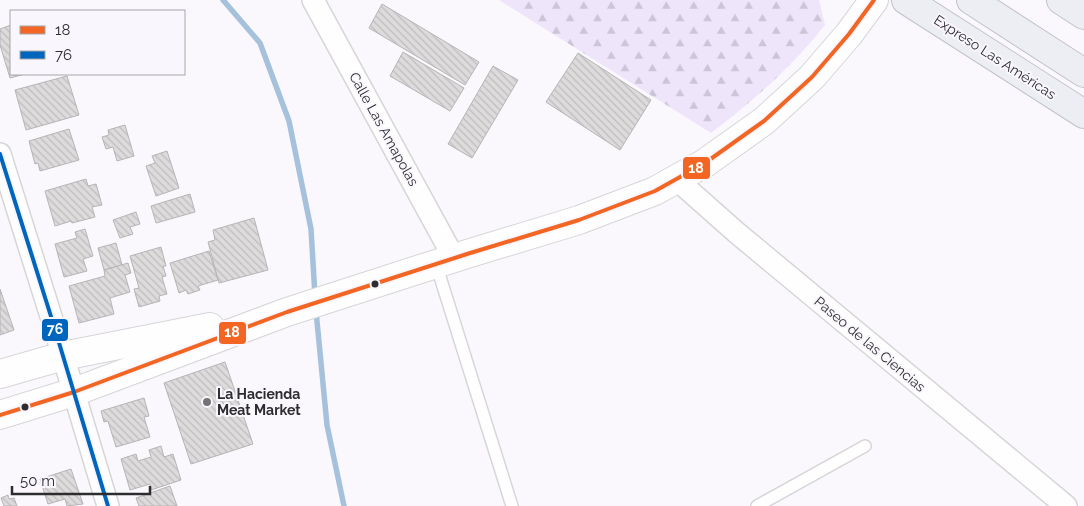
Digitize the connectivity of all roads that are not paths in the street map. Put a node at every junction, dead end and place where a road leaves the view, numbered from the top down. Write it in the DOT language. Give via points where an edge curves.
graph roads {
  1 [pos="313,0"];
  2 [pos="874,0"];
  3 [pos="906,0"];
  4 [pos="971,0"];
  5 [pos="1061,0"];
  6 [pos="1084,15"];
  7 [pos="1084,73"];
  8 [pos="1084,114"];
  9 [pos="0,154"];
  10 [pos="676,179"];
  11 [pos="445,261"];
  12 [pos="287,312"];
  13 [pos="62,356"];
  14 [pos="0,374"];
  15 [pos="74,392"];
  16 [pos="0,415"];
  17 [pos="865,446"];
  18 [pos="108,506"];
  19 [pos="512,506"];
  20 [pos="757,506"];
  21 [pos="1066,506"];
  1 -- 11 [label="street, Calle Las Amapolas"];
  2 -- 10 [label="street" via="812,77 764,121 705,164"];
  3 -- 8 [label="highway, Expreso Las Américas"];
  4 -- 7 [label="highway"];
  5 -- 6 [label="highway"];
  9 -- 13 [label="street"];
  10 -- 11 [label="street" via="579,220"];
  10 -- 21 [label="street, Paseo de las Ciencias"];
  11 -- 12 [label="street"];
  11 -- 19 [label="lane"];
  12 -- 13 [label="street"];
  12 -- 15 [label="street"];
  13 -- 14 [label="street"];
  13 -- 15 [label="street"];
  15 -- 16 [label="street"];
  15 -- 18 [label="street"];
  17 -- 20 [label="lane"];
}
